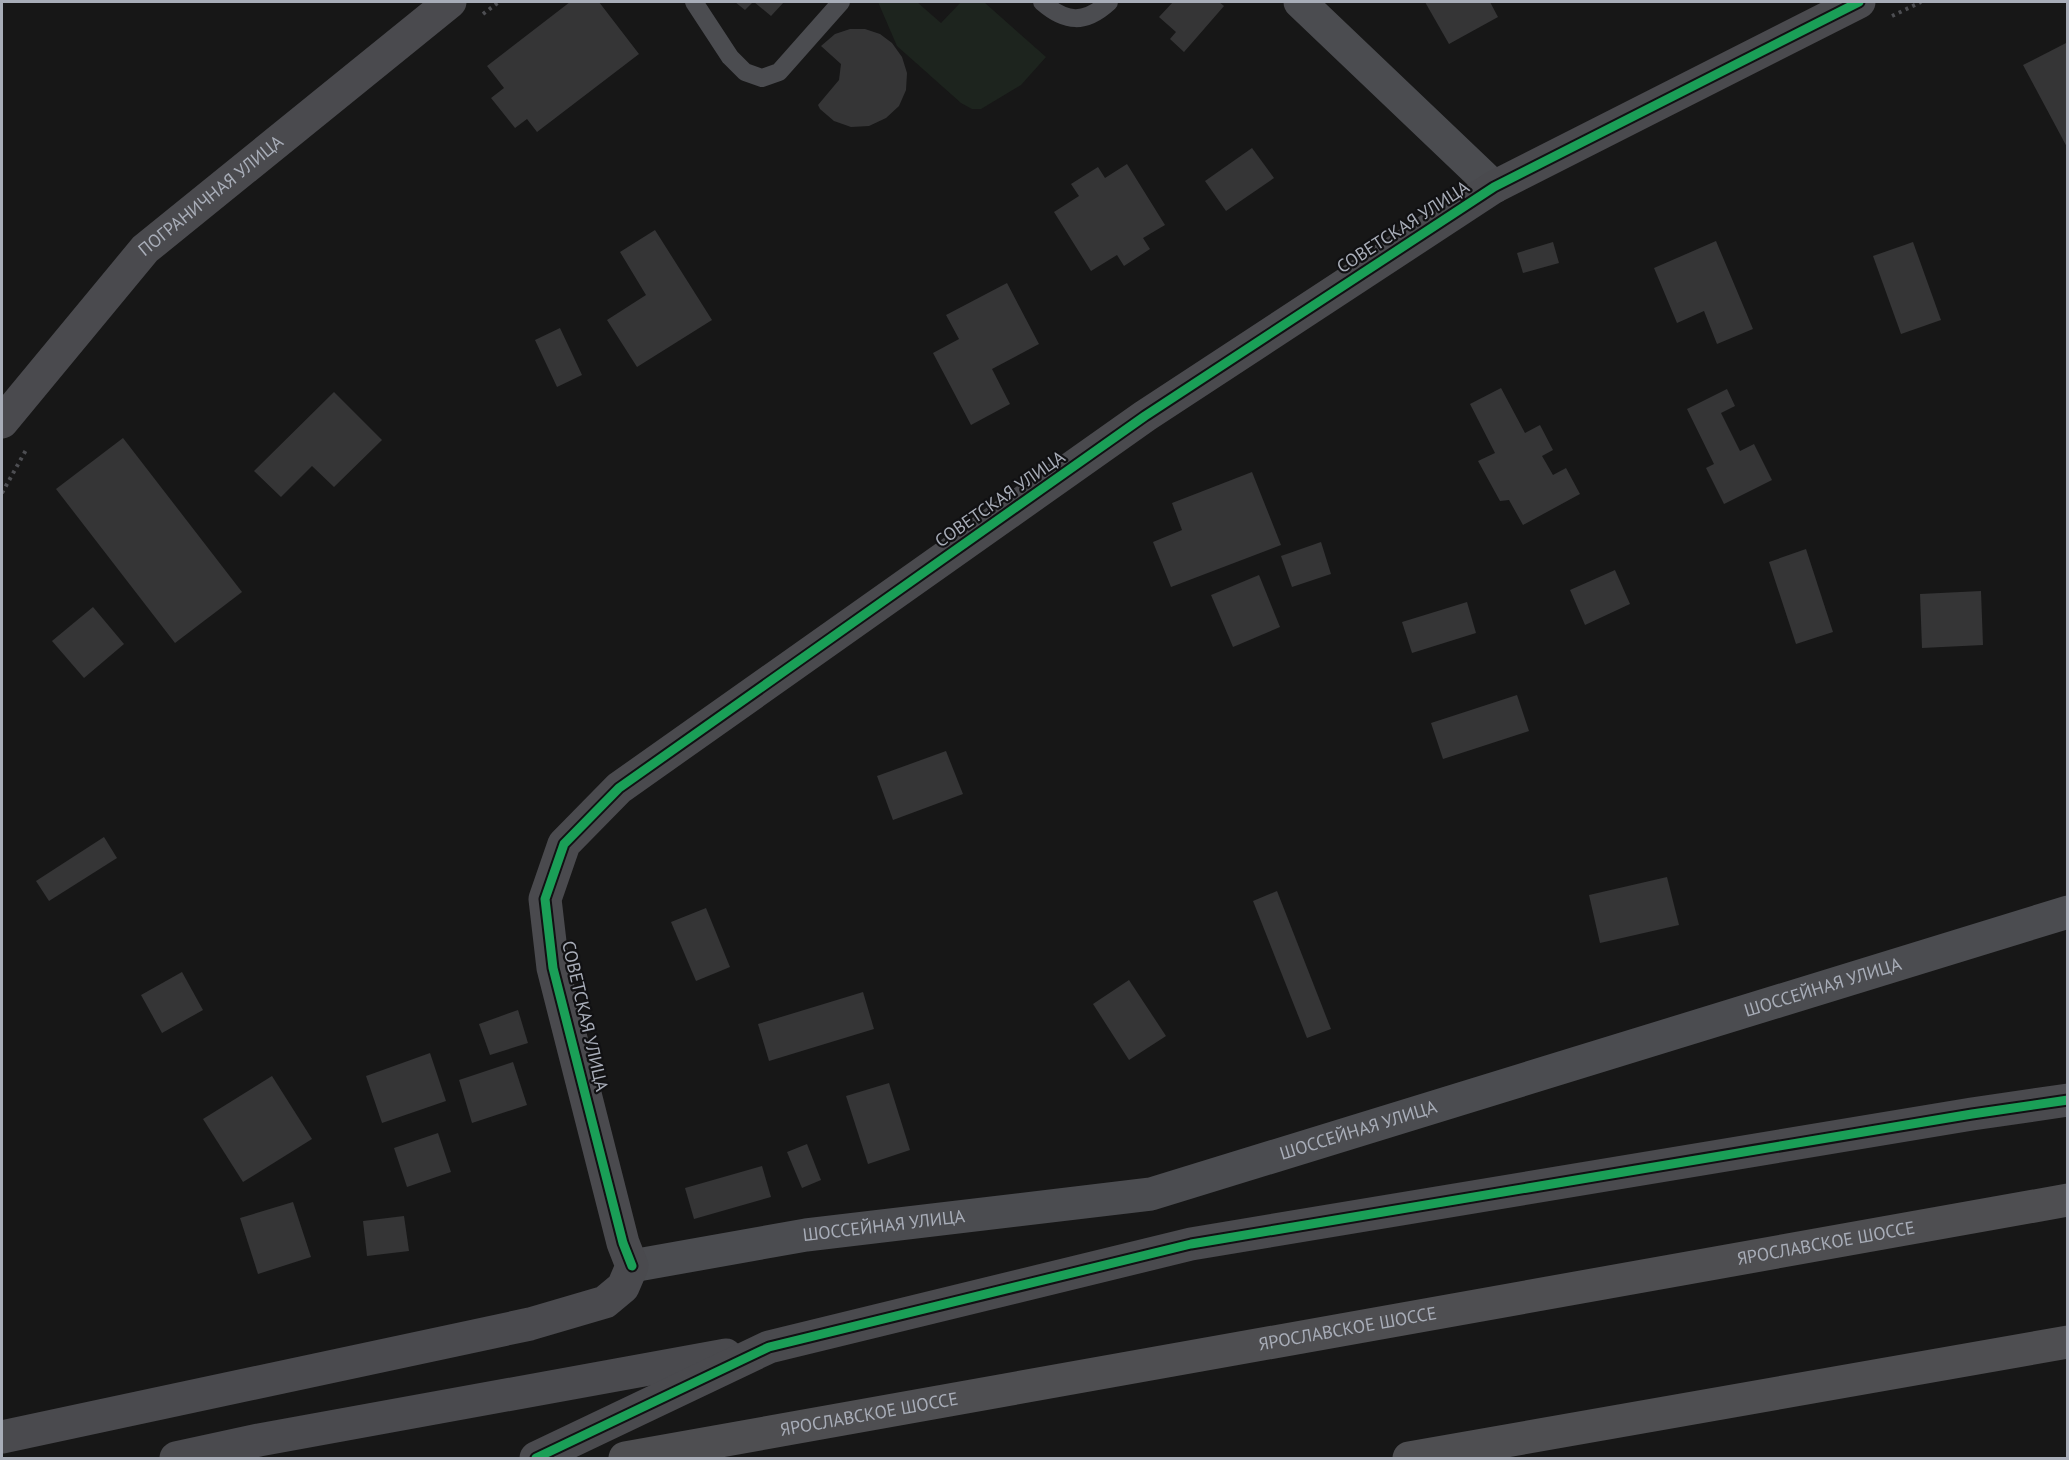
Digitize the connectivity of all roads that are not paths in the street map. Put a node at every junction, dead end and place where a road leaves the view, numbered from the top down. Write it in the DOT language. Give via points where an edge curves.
graph roads {
  1 [pos="450,2"];
  2 [pos="694,2"];
  3 [pos="841,2"];
  4 [pos="1042,2"];
  5 [pos="1109,2"];
  6 [pos="1300,2"];
  7 [pos="1859,2"];
  8 [pos="1494,187"];
  9 [pos="2,422"];
  10 [pos="2067,912"];
  11 [pos="2067,1100"];
  12 [pos="2067,1200"];
  13 [pos="632,1266"];
  14 [pos="2067,1342"];
  15 [pos="769,1347"];
  16 [pos="2,1437"];
  17 [pos="176,1458"];
  18 [pos="536,1458"];
  19 [pos="625,1458"];
  20 [pos="1409,1458"];
  1 -- 9 [label="street, ПОГРАНИЧНАЯ УЛИЦА" via="146,249"];
  2 -- 3 [label="lane" via="730,57 745,72 762,78 779,72"];
  4 -- 5 [label="lane" via="1052,11 1076,18 1090,16"];
  6 -- 8 [label="street"];
  7 -- 8 [label="street, СОВЕТСКАЯ УЛИЦА"];
  8 -- 13 [label="street, СОВЕТСКАЯ УЛИЦА" via="1145,416 667,753 619,788 564,844 545,899 553,968"];
  10 -- 13 [label="street, ШОССЕЙНАЯ УЛИЦА" via="1151,1194 806,1235"];
  11 -- 15 [label="street" via="1191,1244"];
  12 -- 19 [label="highway, ЯРОСЛАВСКОЕ ШОССЕ"];
  13 -- 16 [label="street" via="623,1287 605,1302 530,1324"];
  14 -- 20 [label="highway"];
  15 -- 17 [label="street"];
  15 -- 18 [label="street"];
}
